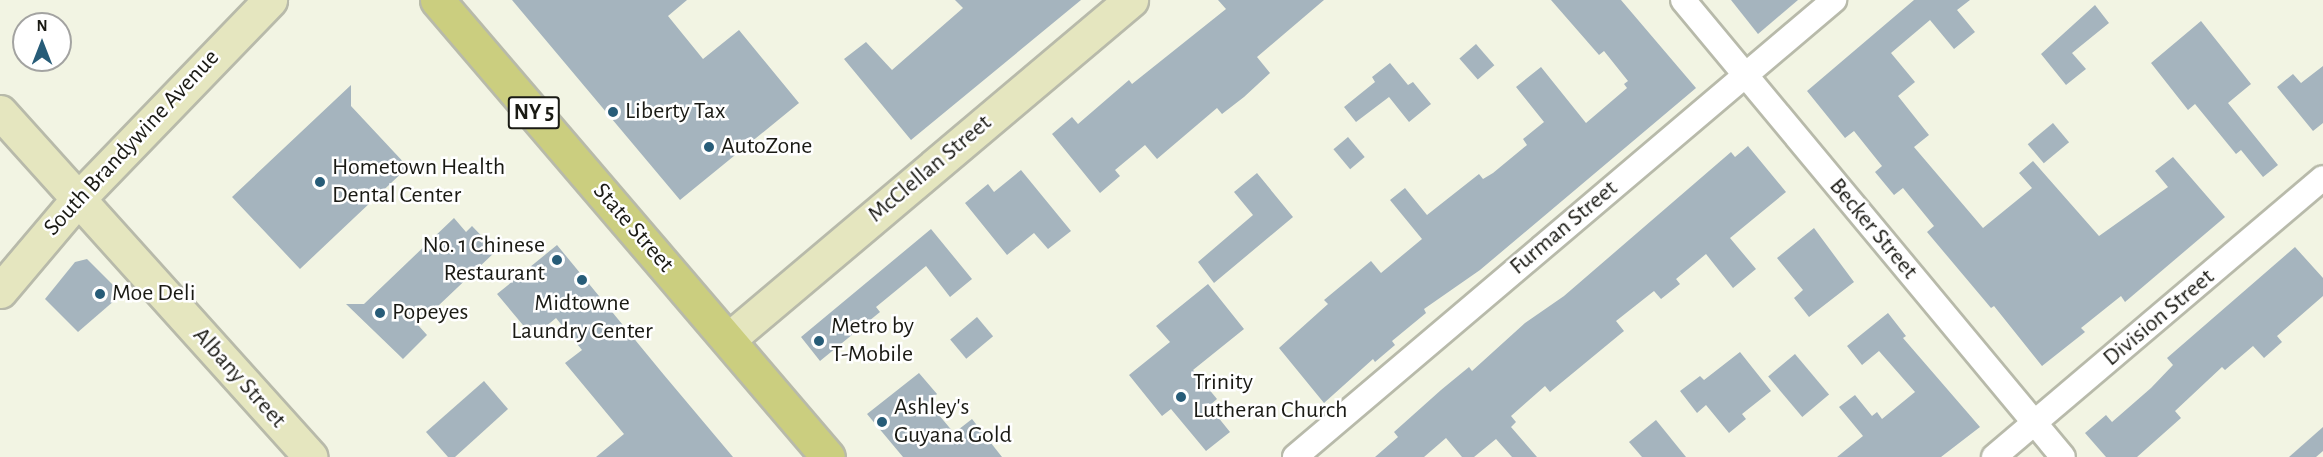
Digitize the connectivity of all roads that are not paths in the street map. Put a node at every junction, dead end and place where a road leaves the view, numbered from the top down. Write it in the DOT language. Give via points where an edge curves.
graph roads {
  1 [pos="270,0"];
  2 [pos="437,0"];
  3 [pos="1131,0"];
  4 [pos="1683,0"];
  5 [pos="1834,0"];
  6 [pos="1745,75"];
  7 [pos="0,112"];
  8 [pos="2323,178"];
  9 [pos="77,200"];
  10 [pos="0,291"];
  11 [pos="729,339"];
  12 [pos="2035,423"];
  13 [pos="311,457"];
  14 [pos="828,457"];
  15 [pos="1295,457"];
  16 [pos="1995,457"];
  17 [pos="2063,457"];
  1 -- 9 [label="street, South Brandywine Avenue"];
  2 -- 11 [label="main road, State Street / NY 5"];
  3 -- 11 [label="street, McClellan Street"];
  4 -- 6 [label="street, Becker Street"];
  5 -- 6 [label="street, Furman Street"];
  6 -- 12 [label="street, Becker Street"];
  6 -- 15 [label="street, Furman Street"];
  7 -- 9 [label="street, Albany Street"];
  8 -- 12 [label="street, Division Street"];
  9 -- 10 [label="street, South Brandywine Avenue"];
  9 -- 13 [label="street, Albany Street"];
  11 -- 14 [label="main road, State Street / NY 5"];
  12 -- 16 [label="street, Division Street"];
  12 -- 17 [label="street, Becker Street"];
}
